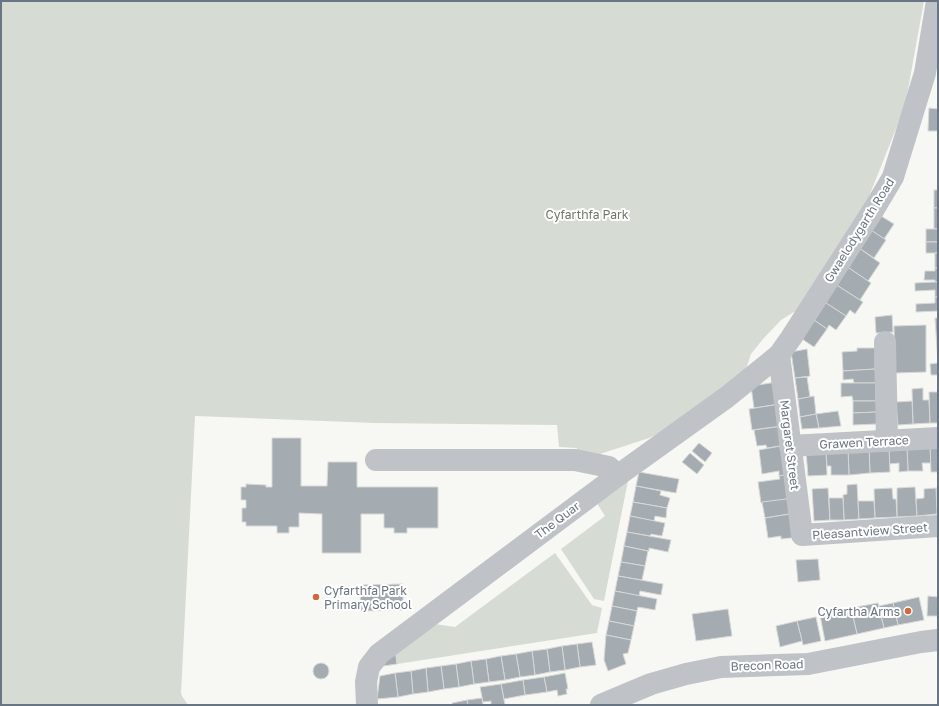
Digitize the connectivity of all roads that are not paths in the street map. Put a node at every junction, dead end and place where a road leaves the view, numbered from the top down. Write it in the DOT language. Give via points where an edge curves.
graph roads {
  1 [pos="937,1"];
  2 [pos="885,342"];
  3 [pos="779,354"];
  4 [pos="938,438"];
  5 [pos="887,441"];
  6 [pos="790,446"];
  7 [pos="376,460"];
  8 [pos="617,476"];
  9 [pos="938,526"];
  10 [pos="802,535"];
  11 [pos="938,640"];
  12 [pos="367,705"];
  13 [pos="600,705"];
  1 -- 3 [label="street, Gwaelodygarth Road" via="925,73 893,177"];
  2 -- 5 [label="street"];
  3 -- 6 [label="street, Margaret Street"];
  3 -- 8 [label="street, The Quar" via="727,397"];
  4 -- 5 [label="street, Grawen Terrace"];
  5 -- 6 [label="street, Grawen Terrace"];
  6 -- 10 [label="street, Margaret Street"];
  7 -- 8 [label="street" via="576,460 609,467"];
  8 -- 12 [label="street, The Quar" via="379,654 369,667 366,682"];
  9 -- 10 [label="street, Pleasantview Street"];
  11 -- 13 [label="street, Brecon Road" via="808,664 721,667 651,684"];
}
